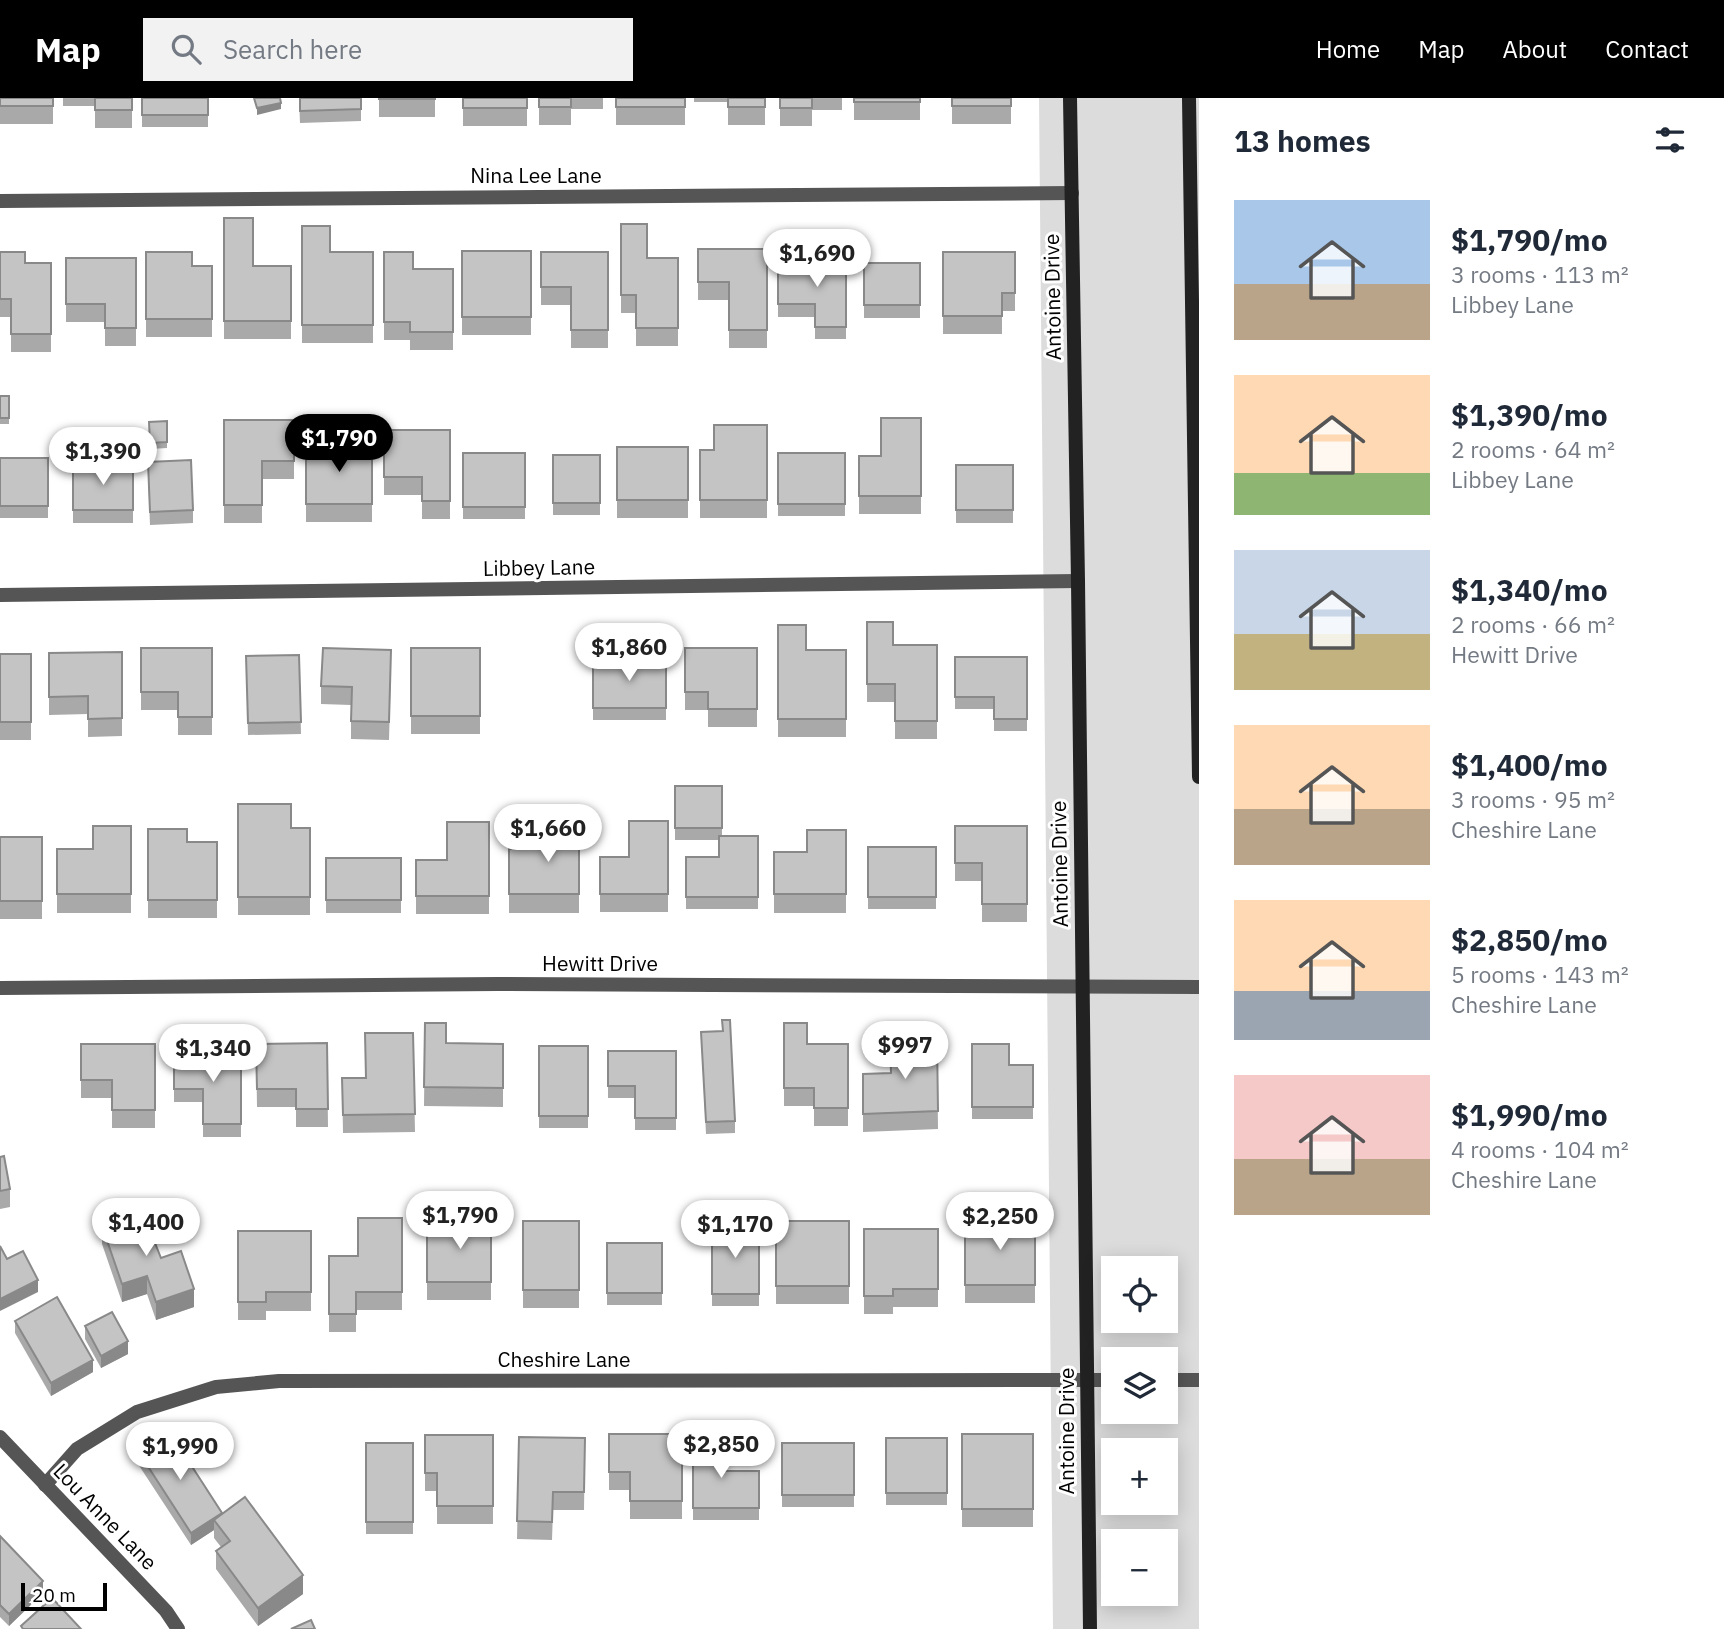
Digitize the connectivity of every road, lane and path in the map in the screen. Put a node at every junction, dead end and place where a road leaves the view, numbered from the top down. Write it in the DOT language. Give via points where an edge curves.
graph roads {
  1 [pos="1070,98"];
  2 [pos="1189,98"];
  3 [pos="1072,193"];
  4 [pos="0,201"];
  5 [pos="1195,259"];
  6 [pos="1079,581"];
  7 [pos="0,595"];
  8 [pos="1199,735"];
  9 [pos="1199,776"];
  10 [pos="1082,987"];
  11 [pos="1199,987"];
  12 [pos="0,988"];
  13 [pos="1088,1380"];
  14 [pos="1101,1380"];
  15 [pos="1178,1380"];
  16 [pos="1199,1380"];
  17 [pos="0,1437"];
  18 [pos="45,1485"];
  19 [pos="178,1629"];
  20 [pos="1090,1629"];
  1 -- 3 [label="main road, Antoine Drive"];
  2 -- 5 [label="main road"];
  3 -- 4 [label="street, Nina Lee Lane"];
  3 -- 6 [label="main road, Antoine Drive"];
  5 -- 8 [label="main road"];
  6 -- 7 [label="street, Libbey Lane"];
  6 -- 10 [label="main road, Antoine Drive"];
  8 -- 9 [label="main road"];
  10 -- 11 [label="street, Hewitt Drive"];
  10 -- 12 [label="street, Hewitt Drive" via="497,984"];
  10 -- 13 [label="main road, Antoine Drive"];
  13 -- 14 [label="street, Cheshire Lane"];
  13 -- 18 [label="street, Cheshire Lane" via="279,1381 216,1387 137,1412 77,1449"];
  13 -- 20 [label="main road, Antoine Drive"];
  15 -- 16 [label="street"];
  17 -- 18 [label="street, Lou Anne Lane"];
  18 -- 19 [label="street, Lou Anne Lane"];
}
